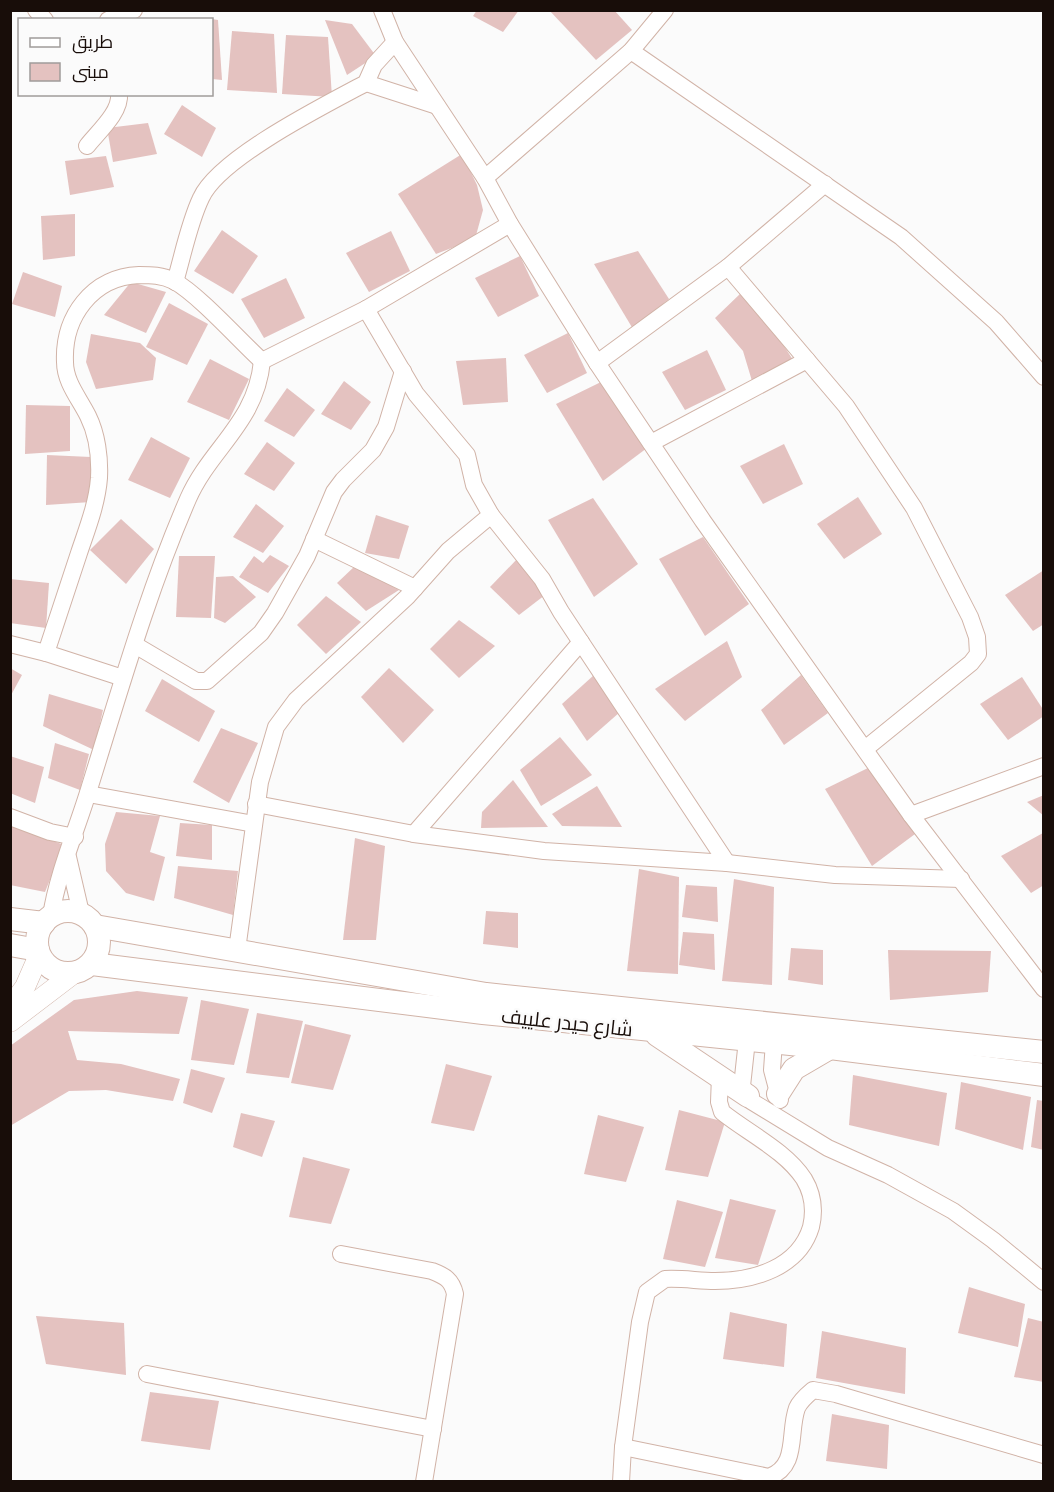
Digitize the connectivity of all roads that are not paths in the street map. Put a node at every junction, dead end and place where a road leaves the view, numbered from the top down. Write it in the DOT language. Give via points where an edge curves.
graph roads {
  1 [pos="134,10"];
  2 [pos="665,10"];
  3 [pos="385,12"];
  4 [pos="113,18"];
  5 [pos="395,42"];
  6 [pos="631,51"];
  7 [pos="366,83"];
  8 [pos="119,96"];
  9 [pos="437,106"];
  10 [pos="87,146"];
  11 [pos="485,178"];
  12 [pos="825,184"];
  13 [pos="510,224"];
  14 [pos="728,267"];
  15 [pos="175,282"];
  16 [pos="366,309"];
  17 [pos="807,360"];
  18 [pos="262,361"];
  19 [pos="597,363"];
  20 [pos="403,371"];
  21 [pos="1044,377"];
  22 [pos="651,443"];
  23 [pos="491,514"];
  24 [pos="314,539"];
  25 [pos="415,588"];
  26 [pos="580,642"];
  27 [pos="10,644"];
  28 [pos="135,645"];
  29 [pos="46,653"];
  30 [pos="123,678"];
  31 [pos="865,749"];
  32 [pos="1044,766"];
  33 [pos="88,794"];
  34 [pos="256,804"];
  35 [pos="911,815"];
  36 [pos="10,817"];
  37 [pos="254,824"];
  38 [pos="414,834"];
  39 [pos="75,837"];
  40 [pos="68,857"];
  41 [pos="727,863"];
  42 [pos="961,879"];
  43 [pos="10,919"];
  44 [pos="47,919"];
  45 [pos="88,920"];
  46 [pos="10,945"];
  47 [pos="237,950"];
  48 [pos="39,952"];
  49 [pos="82,969"];
  50 [pos="1044,989"];
  51 [pos="10,1007"];
  52 [pos="10,1022"];
  53 [pos="651,1031"];
  54 [pos="747,1040"];
  55 [pos="774,1042"];
  56 [pos="830,1048"];
  57 [pos="1044,1052"];
  58 [pos="1044,1075"];
  59 [pos="720,1076"];
  60 [pos="778,1094"];
  61 [pos="748,1096"];
  62 [pos="786,1121"];
  63 [pos="341,1254"];
  64 [pos="1044,1282"];
  65 [pos="147,1374"];
  66 [pos="433,1429"];
  67 [pos="623,1447"];
  68 [pos="1044,1455"];
  69 [pos="424,1482"];
  70 [pos="621,1482"];
  1 -- 4 [label="street"];
  2 -- 6 [label="street"];
  3 -- 5 [label="street"];
  5 -- 7 [label="street" via="374,65"];
  5 -- 9 [label="street"];
  6 -- 11 [label="street"];
  6 -- 12 [label="street"];
  7 -- 9 [label="street"];
  7 -- 15 [label="street" via="258,146 210,184 201,198"];
  8 -- 10 [label="street" via="119,103"];
  9 -- 11 [label="street"];
  11 -- 13 [label="street"];
  12 -- 14 [label="street"];
  12 -- 21 [label="street" via="902,237 948,277 996,322"];
  13 -- 16 [label="street"];
  13 -- 19 [label="street"];
  14 -- 17 [label="street"];
  14 -- 19 [label="street"];
  15 -- 18 [label="street"];
  15 -- 29 [label="street" via="161,276 138,275 103,283 84,300 71,328 64,363 95,436 99,477 93,512"];
  16 -- 18 [label="street"];
  16 -- 20 [label="street"];
  17 -- 22 [label="street"];
  17 -- 31 [label="street" via="846,406 914,508 946,565 976,637 978,654 971,663"];
  18 -- 28 [label="street" via="256,389 238,428 206,466 191,494"];
  19 -- 22 [label="street"];
  20 -- 23 [label="street" via="416,394 467,455 474,485"];
  20 -- 24 [label="street" via="386,428 373,450 334,492"];
  22 -- 31 [label="street"];
  23 -- 25 [label="street" via="448,551"];
  23 -- 26 [label="street" via="542,579"];
  24 -- 25 [label="street"];
  24 -- 28 [label="street" via="261,633 207,681 196,681"];
  25 -- 34 [label="street" via="286,713 268,748"];
  26 -- 38 [label="street"];
  26 -- 41 [label="street"];
  27 -- 29 [label="street"];
  28 -- 30 [label="street"];
  29 -- 30 [label="street"];
  30 -- 33 [label="street"];
  31 -- 35 [label="street"];
  32 -- 35 [label="street"];
  33 -- 37 [label="street"];
  33 -- 39 [label="street"];
  34 -- 37 [label="street"];
  34 -- 38 [label="street"];
  35 -- 42 [label="street"];
  36 -- 39 [label="street"];
  37 -- 47 [label="street"];
  38 -- 41 [label="street" via="544,851"];
  39 -- 40 [label="street"];
  40 -- 44 [label="street"];
  40 -- 45 [label="street"];
  41 -- 42 [label="street" via="835,875"];
  42 -- 50 [label="street"];
  43 -- 44 [label="main road"];
  44 -- 45 [label="main road" via="69,911"];
  44 -- 48 [label="main road" via="38,934"];
  45 -- 47 [label="main road, شارع حيدر علييف"];
  45 -- 49 [label="main road" via="99,933 99,950"];
  46 -- 48 [label="main road"];
  47 -- 57 [label="main road, شارع حيدر علييف" via="486,994"];
  48 -- 49 [label="main road" via="53,970"];
  48 -- 51 [label="street" via="25,987"];
  49 -- 52 [label="street"];
  49 -- 53 [label="main road, شارع حيدر علييف"];
  53 -- 54 [label="main road, شارع حيدر علييف"];
  53 -- 59 [label="main road"];
  54 -- 55 [label="main road, شارع حيدر علييف"];
  54 -- 61 [label="street" via="742,1080"];
  55 -- 56 [label="main road, شارع حيدر علييف"];
  55 -- 60 [label="street" via="772,1070"];
  56 -- 58 [label="main road, شارع حيدر علييف"];
  56 -- 60 [label="main road" via="794,1069"];
  59 -- 61 [label="main road"];
  59 -- 67 [label="street" via="718,1102 722,1113 787,1161 803,1178 814,1202 812,1221 806,1243 789,1262 763,1273 718,1281 665,1278 647,1292"];
  60 -- 62 [label="street"];
  61 -- 62 [label="street"];
  62 -- 64 [label="street" via="828,1148 953,1211"];
  63 -- 66 [label="street" via="432,1271 453,1285 455,1294"];
  65 -- 66 [label="street"];
  66 -- 69 [label="street"];
  67 -- 68 [label="street" via="769,1477 787,1465 797,1407 813,1390"];
  67 -- 70 [label="street"];
}
